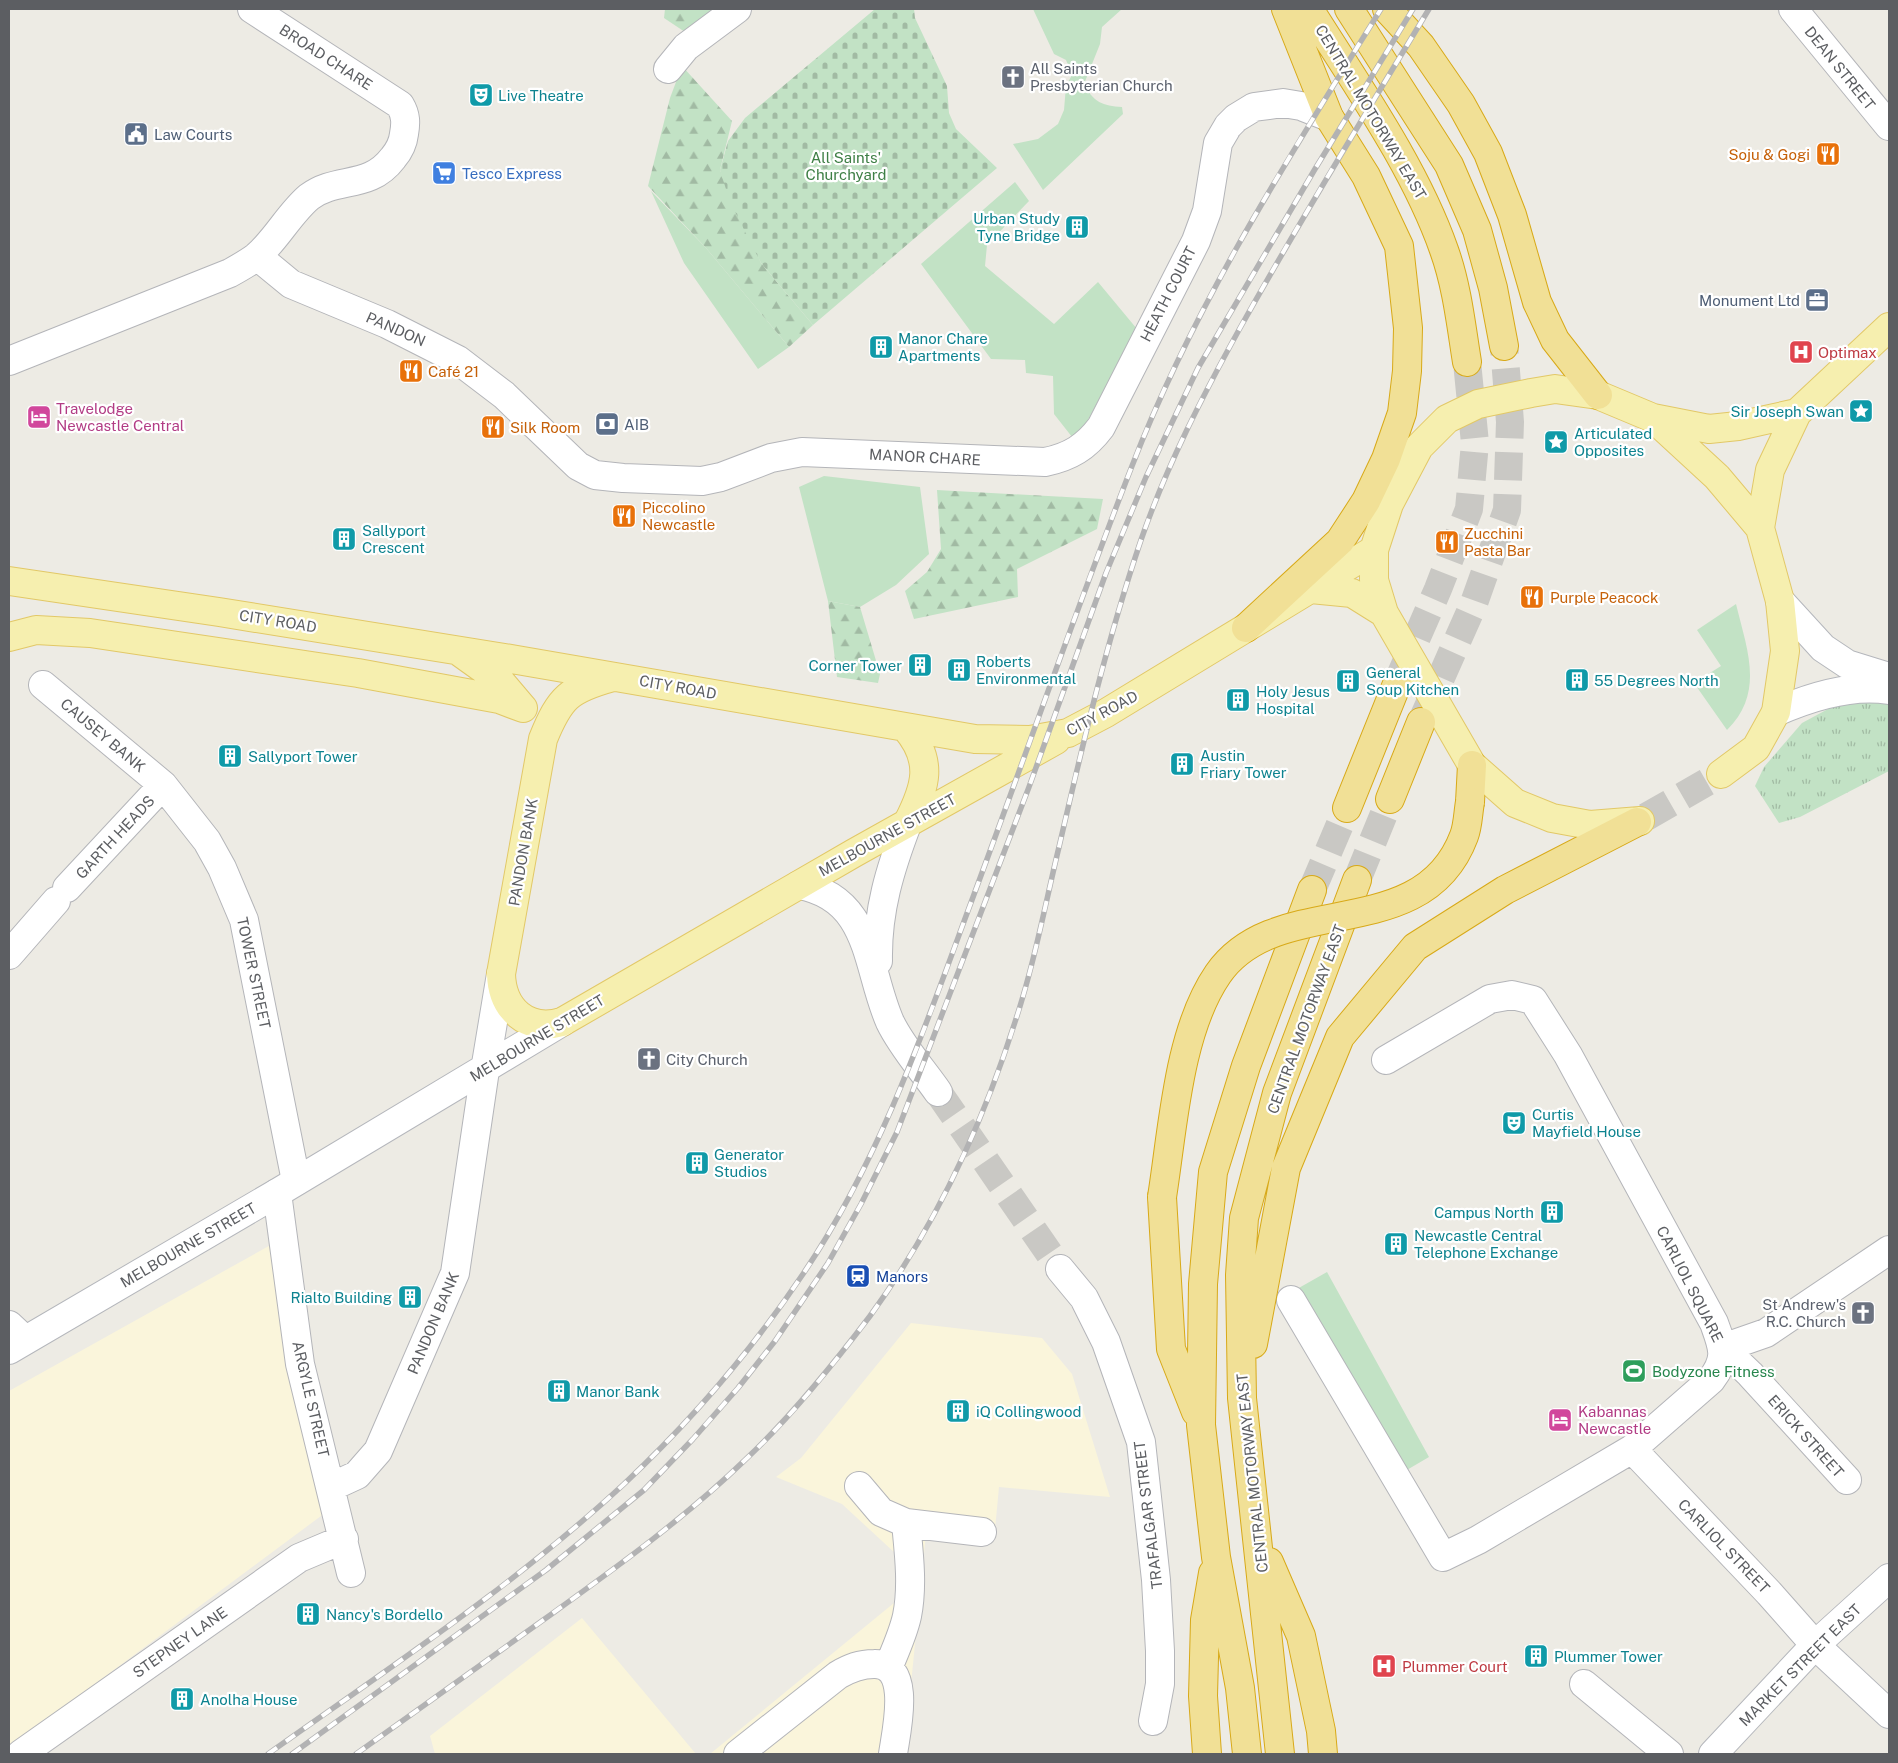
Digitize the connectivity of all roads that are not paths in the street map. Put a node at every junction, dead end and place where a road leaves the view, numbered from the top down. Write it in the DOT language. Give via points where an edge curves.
graph roads {
  1 [pos="252,9"];
  2 [pos="737,9"];
  3 [pos="1286,9"];
  4 [pos="1310,9"];
  5 [pos="1349,9"];
  6 [pos="1387,9"];
  7 [pos="1793,9"];
  8 [pos="668,69"];
  9 [pos="1330,117"];
  10 [pos="1889,126"];
  11 [pos="258,256"];
  12 [pos="1889,327"];
  13 [pos="1504,346"];
  14 [pos="9,361"];
  15 [pos="1467,362"];
  16 [pos="1598,395"];
  17 [pos="1797,413"];
  18 [pos="1653,418"];
  19 [pos="1079,450"];
  20 [pos="771,458"];
  21 [pos="1760,528"];
  22 [pos="1374,550"];
  23 [pos="9,581"];
  24 [pos="1311,590"];
  25 [pos="1780,601"];
  26 [pos="1384,613"];
  27 [pos="1246,628"];
  28 [pos="9,636"];
  29 [pos="458,650"];
  30 [pos="615,676"];
  31 [pos="1889,677"];
  32 [pos="1397,684"];
  33 [pos="43,685"];
  34 [pos="1889,690"];
  35 [pos="523,708"];
  36 [pos="1776,712"];
  37 [pos="1421,722"];
  38 [pos="906,728"];
  39 [pos="1068,733"];
  40 [pos="543,739"];
  41 [pos="1472,765"];
  42 [pos="1721,774"];
  43 [pos="162,785"];
  44 [pos="1390,799"];
  45 [pos="1347,808"];
  46 [pos="1642,820"];
  47 [pos="908,822"];
  48 [pos="1357,880"];
  49 [pos="799,885"];
  50 [pos="1312,890"];
  51 [pos="9,955"];
  52 [pos="501,974"];
  53 [pos="879,986"];
  54 [pos="562,1022"];
  55 [pos="1386,1060"];
  56 [pos="485,1070"];
  57 [pos="938,1092"];
  58 [pos="287,1187"];
  59 [pos="1889,1250"];
  60 [pos="1060,1269"];
  61 [pos="1291,1300"];
  62 [pos="14,1338"];
  63 [pos="1723,1348"];
  64 [pos="1242,1398"];
  65 [pos="1201,1425"];
  66 [pos="1632,1449"];
  67 [pos="1847,1480"];
  68 [pos="859,1486"];
  69 [pos="331,1487"];
  70 [pos="906,1523"];
  71 [pos="982,1532"];
  72 [pos="1259,1538"];
  73 [pos="344,1539"];
  74 [pos="1216,1557"];
  75 [pos="351,1574"];
  76 [pos="1889,1578"];
  77 [pos="1815,1645"];
  78 [pos="888,1668"];
  79 [pos="1584,1684"];
  80 [pos="1889,1714"];
  81 [pos="1153,1720"];
  82 [pos="1325,1747"];
  83 [pos="21,1754"];
  84 [pos="738,1754"];
  85 [pos="893,1754"];
  86 [pos="1207,1754"];
  87 [pos="1247,1754"];
  88 [pos="1280,1754"];
  89 [pos="1669,1754"];
  90 [pos="1713,1754"];
  1 -- 11 [label="street, BROAD CHARE" via="400,105 406,117 399,151 379,173 314,194"];
  2 -- 8 [label="street" via="692,42"];
  3 -- 9 [label="highway"];
  4 -- 15 [label="highway, CENTRAL MOTORWAY EAST" via="1426,204 1445,251"];
  5 -- 13 [label="highway" via="1449,165 1477,230"];
  6 -- 16 [label="highway" via="1421,46 1461,104 1488,153 1512,215 1538,302 1555,340"];
  7 -- 10 [label="street, DEAN STREET"];
  9 -- 19 [label="street, HEATH COURT" via="1301,106 1274,103 1254,107 1228,126 1218,143 1207,211 1196,241 1101,426"];
  9 -- 27 [label="highway" via="1366,176 1399,246 1408,328 1402,413 1366,502 1340,541"];
  11 -- 14 [label="street" via="230,273"];
  11 -- 20 [label="street, PANDON" via="291,284 387,324 458,360 504,395 578,466 595,474 702,481"];
  12 -- 17 [label="main road"];
  16 -- 18 [label="main road"];
  16 -- 22 [label="main road" via="1555,390 1522,394 1478,404 1447,419 1419,447 1403,473"];
  17 -- 18 [label="main road" via="1709,429"];
  17 -- 21 [label="main road" via="1770,470"];
  18 -- 21 [label="main road" via="1717,477"];
  19 -- 20 [label="street, MANOR CHARE" via="1066,457 1036,462 838,451 802,452"];
  21 -- 25 [label="main road"];
  22 -- 24 [label="main road, CITY ROAD"];
  22 -- 26 [label="main road" via="1374,580"];
  23 -- 29 [label="main road, CITY ROAD"];
  24 -- 26 [label="main road" via="1352,592"];
  24 -- 27 [label="main road, CITY ROAD"];
  25 -- 31 [label="street" via="1823,648 1847,664"];
  25 -- 36 [label="main road" via="1785,651"];
  26 -- 41 [label="main road"];
  27 -- 39 [label="main road, CITY ROAD"];
  28 -- 35 [label="main road" via="36,630 90,633 358,673 499,699"];
  29 -- 30 [label="main road, CITY ROAD"];
  29 -- 35 [label="main road" via="500,681"];
  30 -- 38 [label="main road, CITY ROAD"];
  30 -- 40 [label="main road, PANDON BANK" via="573,692 555,710"];
  32 -- 45 [label="highway"];
  33 -- 43 [label="street, CAUSEY BANK"];
  34 -- 36 [label="street" via="1877,688 1829,693"];
  35 -- 40 [label="main road"];
  36 -- 42 [label="main road" via="1756,748"];
  37 -- 44 [label="highway"];
  38 -- 39 [label="main road, CITY ROAD" via="995,741"];
  38 -- 47 [label="main road" via="922,753 925,778 919,801"];
  39 -- 47 [label="main road, MELBOURNE STREET"];
  40 -- 52 [label="main road, PANDON BANK"];
  41 -- 46 [label="main road" via="1515,803 1552,818 1590,825"];
  41 -- 65 [label="highway, bridge" via="1465,834 1452,862 1430,886 1384,908 1284,928 1244,949 1219,973 1201,1003 1184,1058 1162,1197 1171,1349"];
  43 -- 51 [label="street, GARTH HEADS"];
  43 -- 58 [label="street, TOWER STREET" via="207,841 244,920"];
  46 -- 64 [label="highway" via="1505,890 1415,947 1340,1037 1286,1168"];
  47 -- 49 [label="main road, MELBOURNE STREET"];
  47 -- 53 [label="street" via="882,898"];
  48 -- 64 [label="highway, CENTRAL MOTORWAY EAST" via="1277,1093 1244,1218 1240,1275"];
  49 -- 53 [label="street" via="826,893 847,910 863,936"];
  49 -- 54 [label="main road, MELBOURNE STREET"];
  50 -- 65 [label="highway" via="1246,1066 1213,1172 1203,1284"];
  52 -- 54 [label="main road, PANDON BANK" via="504,998 524,1018 543,1025"];
  52 -- 56 [label="street, PANDON BANK"];
  53 -- 57 [label="street" via="884,1008 901,1042"];
  54 -- 56 [label="street, MELBOURNE STREET"];
  55 -- 63 [label="street, CARLIOL SQUARE" via="1490,999 1512,995 1533,1000 1568,1055 1705,1306"];
  56 -- 58 [label="street, MELBOURNE STREET"];
  56 -- 69 [label="street, PANDON BANK" via="455,1273 378,1451 357,1475"];
  58 -- 62 [label="street, MELBOURNE STREET"];
  58 -- 69 [label="street, ARGYLE STREET" via="300,1364"];
  59 -- 63 [label="street" via="1766,1333"];
  60 -- 81 [label="street, TRAFALGAR STREET" via="1084,1298 1106,1342 1141,1442 1160,1642 1160,1684"];
  61 -- 66 [label="street, CARLIOL SQUARE" via="1443,1557 1478,1540"];
  63 -- 66 [label="street, CARLIOL SQUARE" via="1721,1367 1711,1380"];
  63 -- 67 [label="street, ERICK STREET"];
  64 -- 72 [label="highway, CENTRAL MOTORWAY EAST"];
  65 -- 74 [label="highway"];
  66 -- 77 [label="street, CARLIOL STREET"];
  68 -- 70 [label="street" via="881,1512"];
  69 -- 73 [label="street, ARGYLE STREET"];
  70 -- 71 [label="street"];
  70 -- 78 [label="street" via="909,1599 901,1637"];
  72 -- 82 [label="highway" via="1302,1636"];
  72 -- 88 [label="highway, CENTRAL MOTORWAY EAST"];
  73 -- 75 [label="street, ARGYLE STREET"];
  73 -- 83 [label="street, STEPNEY LANE" via="299,1558"];
  74 -- 86 [label="highway" via="1205,1620 1203,1696"];
  74 -- 87 [label="highway" via="1240,1688"];
  76 -- 77 [label="street, MARKET STREET EAST"];
  77 -- 80 [label="street, CARLIOL STREET"];
  77 -- 90 [label="street, MARKET STREET EAST"];
  78 -- 84 [label="street" via="866,1664 838,1674"];
  78 -- 85 [label="street" via="898,1682 900,1694"];
  79 -- 89 [label="street"];
}
